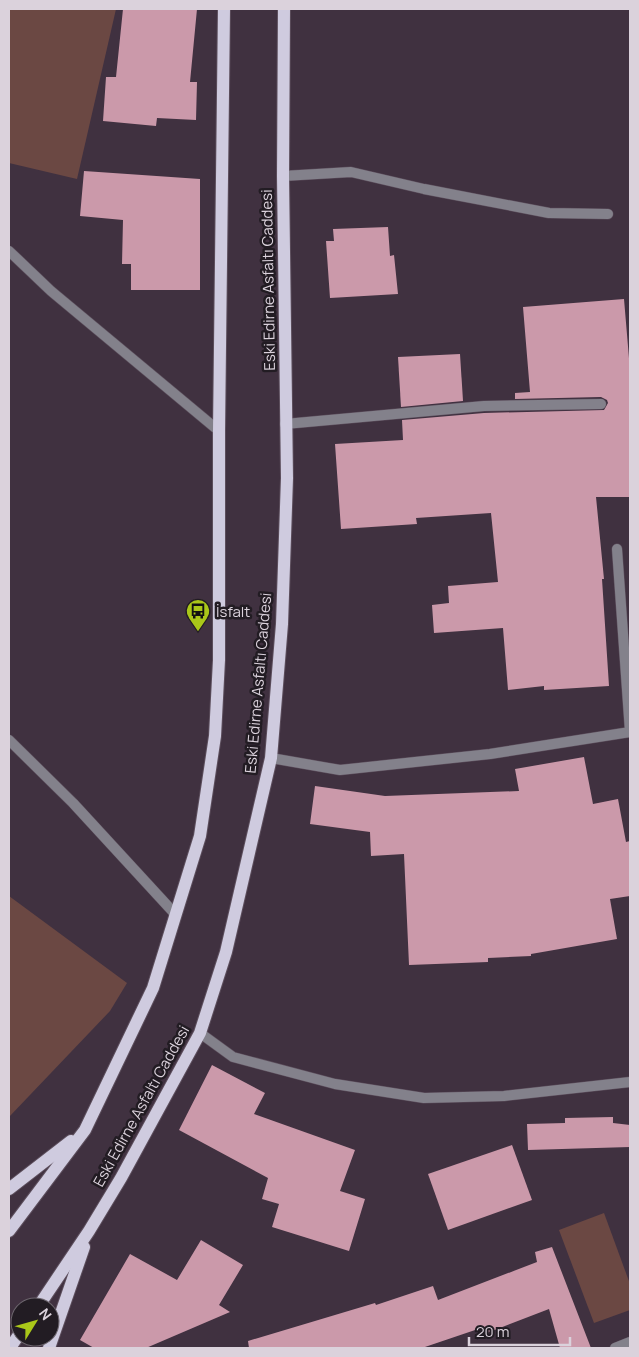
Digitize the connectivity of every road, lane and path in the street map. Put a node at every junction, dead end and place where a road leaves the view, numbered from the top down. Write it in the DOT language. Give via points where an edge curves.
graph roads {
  1 [pos="224,9"];
  2 [pos="284,9"];
  3 [pos="283,176"];
  4 [pos="608,214"];
  5 [pos="9,251"];
  6 [pos="601,404"];
  7 [pos="285,424"];
  8 [pos="218,431"];
  9 [pos="617,549"];
  10 [pos="630,732"];
  11 [pos="9,740"];
  12 [pos="271,758"];
  13 [pos="176,915"];
  14 [pos="200,1033"];
  15 [pos="630,1082"];
  16 [pos="85,1130"];
  17 [pos="9,1190"];
  18 [pos="9,1230"];
  19 [pos="89,1231"];
  20 [pos="45,1297"];
  21 [pos="630,1342"];
  22 [pos="49,1348"];
  23 [pos="615,1348"];
  1 -- 8 [label="main road"];
  2 -- 3 [label="main road, Eski Edirne Asfaltı Caddesi"];
  3 -- 4 [label="street" via="351,172 549,213"];
  3 -- 7 [label="main road, Eski Edirne Asfaltı Caddesi"];
  5 -- 8 [label="street" via="50,291"];
  6 -- 7 [label="street" via="484,406"];
  7 -- 12 [label="main road, Eski Edirne Asfaltı Caddesi" via="282,624"];
  8 -- 13 [label="main road" via="215,736 200,836"];
  9 -- 10 [label="street"];
  10 -- 12 [label="street" via="490,754 340,770"];
  11 -- 13 [label="street" via="73,803"];
  12 -- 14 [label="main road, Eski Edirne Asfaltı Caddesi" via="226,952"];
  13 -- 16 [label="main road" via="153,988"];
  14 -- 15 [label="street" via="233,1057 335,1084 424,1098 504,1096"];
  14 -- 19 [label="main road, Eski Edirne Asfaltı Caddesi"];
  16 -- 17 [label="main road"];
  16 -- 18 [label="main road"];
  19 -- 20 [label="main road, Eski Edirne Asfaltı Caddesi"];
  19 -- 22 [label="main road"];
  21 -- 23 [label="street"];
}
